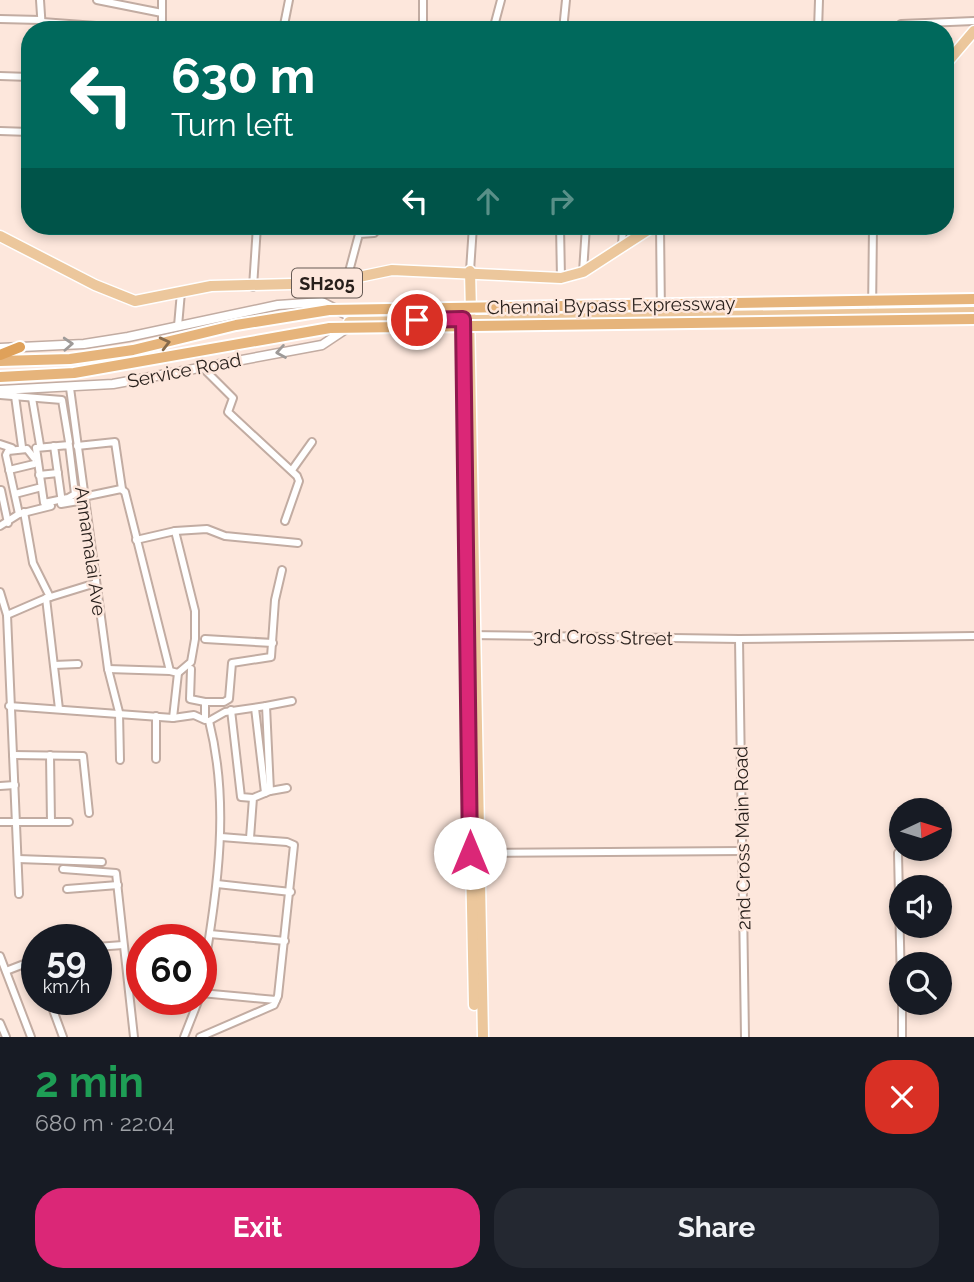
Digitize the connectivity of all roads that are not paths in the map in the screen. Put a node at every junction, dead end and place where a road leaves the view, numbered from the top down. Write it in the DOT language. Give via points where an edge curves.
graph roads {
  1 [pos="40,0"];
  2 [pos="97,0"];
  3 [pos="162,0"];
  4 [pos="289,0"];
  5 [pos="424,0"];
  6 [pos="501,0"];
  7 [pos="566,0"];
  8 [pos="819,0"];
  9 [pos="162,13"];
  10 [pos="0,19"];
  11 [pos="41,21"];
  12 [pos="162,21"];
  13 [pos="285,21"];
  14 [pos="423,21"];
  15 [pos="496,21"];
  16 [pos="565,21"];
  17 [pos="818,21"];
  18 [pos="974,21"];
  19 [pos="21,22"];
  20 [pos="954,22"];
  21 [pos="974,31"];
  22 [pos="954,54"];
  23 [pos="0,76"];
  24 [pos="21,77"];
  25 [pos="0,131"];
  26 [pos="21,132"];
  27 [pos="256,235"];
  28 [pos="359,235"];
  29 [pos="472,235"];
  30 [pos="560,235"];
  31 [pos="585,235"];
  32 [pos="623,235"];
  33 [pos="641,235"];
  34 [pos="660,235"];
  35 [pos="873,235"];
  36 [pos="0,236"];
  37 [pos="622,249"];
  38 [pos="470,271"];
  39 [pos="583,272"];
  40 [pos="561,278"];
  41 [pos="347,279"];
  42 [pos="253,286"];
  43 [pos="181,292"];
  44 [pos="974,302"];
  45 [pos="872,310"];
  46 [pos="661,311"];
  47 [pos="974,312"];
  48 [pos="467,315"];
  49 [pos="349,319"];
  50 [pos="974,319"];
  51 [pos="178,326"];
  52 [pos="20,346"];
  53 [pos="0,348"];
  54 [pos="0,355"];
  55 [pos="0,361"];
  56 [pos="201,366"];
  57 [pos="0,377"];
  58 [pos="70,388"];
  59 [pos="0,393"];
  60 [pos="15,396"];
  61 [pos="33,398"];
  62 [pos="62,400"];
  63 [pos="71,400"];
  64 [pos="312,442"];
  65 [pos="74,443"];
  66 [pos="0,444"];
  67 [pos="40,445"];
  68 [pos="54,446"];
  69 [pos="22,447"];
  70 [pos="34,464"];
  71 [pos="72,468"];
  72 [pos="9,470"];
  73 [pos="292,470"];
  74 [pos="57,471"];
  75 [pos="39,475"];
  76 [pos="38,488"];
  77 [pos="122,489"];
  78 [pos="1,490"];
  79 [pos="15,494"];
  80 [pos="83,498"];
  81 [pos="61,502"];
  82 [pos="41,506"];
  83 [pos="20,512"];
  84 [pos="285,522"];
  85 [pos="8,523"];
  86 [pos="0,526"];
  87 [pos="175,531"];
  88 [pos="136,540"];
  89 [pos="298,543"];
  90 [pos="282,570"];
  91 [pos="96,583"];
  92 [pos="0,592"];
  93 [pos="48,598"];
  94 [pos="7,615"];
  95 [pos="470,635"];
  96 [pos="974,636"];
  97 [pos="205,639"];
  98 [pos="739,639"];
  99 [pos="273,643"];
  100 [pos="78,664"];
  101 [pos="9,665"];
  102 [pos="54,665"];
  103 [pos="108,669"];
  104 [pos="191,669"];
  105 [pos="0,670"];
  106 [pos="170,671"];
  107 [pos="178,673"];
  108 [pos="292,701"];
  109 [pos="205,702"];
  110 [pos="9,706"];
  111 [pos="266,706"];
  112 [pos="255,708"];
  113 [pos="59,709"];
  114 [pos="231,710"];
  115 [pos="119,712"];
  116 [pos="156,716"];
  117 [pos="173,718"];
  118 [pos="207,720"];
  119 [pos="13,755"];
  120 [pos="50,755"];
  121 [pos="156,759"];
  122 [pos="120,760"];
  123 [pos="15,785"];
  124 [pos="0,786"];
  125 [pos="287,788"];
  126 [pos="267,792"];
  127 [pos="253,798"];
  128 [pos="89,813"];
  129 [pos="0,821"];
  130 [pos="17,821"];
  131 [pos="51,822"];
  132 [pos="69,822"];
  133 [pos="221,837"];
  134 [pos="250,838"];
  135 [pos="742,852"];
  136 [pos="474,853"];
  137 [pos="18,859"];
  138 [pos="898,861"];
  139 [pos="102,862"];
  140 [pos="63,869"];
  141 [pos="217,884"];
  142 [pos="118,885"];
  143 [pos="67,889"];
  144 [pos="291,892"];
  145 [pos="19,894"];
  146 [pos="211,924"];
  147 [pos="217,935"];
  148 [pos="285,941"];
  149 [pos="123,945"];
  150 [pos="112,946"];
  151 [pos="900,952"];
  152 [pos="0,956"];
  153 [pos="21,965"];
  154 [pos="6,971"];
  155 [pos="217,994"];
  156 [pos="276,1000"];
  157 [pos="55,1015"];
  158 [pos="193,1015"];
  159 [pos="902,1015"];
  160 [pos="0,1023"];
  161 [pos="6,1037"];
  162 [pos="31,1037"];
  163 [pos="63,1037"];
  164 [pos="134,1037"];
  165 [pos="184,1037"];
  166 [pos="200,1037"];
  167 [pos="476,1037"];
  168 [pos="483,1037"];
  169 [pos="745,1037"];
  170 [pos="902,1037"];
  1 -- 11 [label="street"];
  2 -- 9 [label="street"];
  3 -- 9 [label="street"];
  4 -- 13 [label="street"];
  5 -- 14 [label="street"];
  6 -- 15 [label="street"];
  7 -- 16 [label="street"];
  8 -- 17 [label="street"];
  9 -- 12 [label="street"];
  10 -- 19 [label="street"];
  18 -- 20 [label="street"];
  21 -- 22 [label="main road"];
  23 -- 24 [label="street"];
  25 -- 26 [label="street"];
  27 -- 42 [label="street"];
  28 -- 41 [label="street"];
  29 -- 38 [label="street"];
  30 -- 40 [label="street"];
  31 -- 39 [label="street"];
  32 -- 37 [label="street"];
  33 -- 37 [label="main road, SH205"];
  34 -- 46 [label="street"];
  35 -- 45 [label="street"];
  36 -- 43 [label="main road, SH205" via="125,299 147,300"];
  37 -- 39 [label="main road, SH205"];
  38 -- 40 [label="main road, SH205"];
  38 -- 41 [label="main road, SH205" via="392,270"];
  38 -- 48 [label="main road"];
  39 -- 40 [label="main road, SH205"];
  41 -- 42 [label="main road, SH205"];
  42 -- 43 [label="main road, SH205"];
  43 -- 51 [label="street"];
  44 -- 45 [label="main road"];
  55 -- 44 [label="highway, Chennai Bypass Expressway, one-way, bridge" via="70,359 133,350 236,325 329,310"];
  45 -- 46 [label="main road"];
  45 -- 47 [label="main road"];
  46 -- 48 [label="main road"];
  48 -- 49 [label="main road"];
  48 -- 95 [label="main road"];
  49 -- 51 [label="street" via="327,304 311,303 278,305"];
  49 -- 56 [label="street, Service Road, one-way" via="349,327 323,345"];
  50 -- 57 [label="highway, Chennai Bypass Expressway, bridge" via="330,328 74,373"];
  52 -- 51 [label="street, one-way" via="84,344"];
  52 -- 53 [label="street"];
  52 -- 54 [label="highway"];
  56 -- 58 [label="street, Service Road"];
  56 -- 73 [label="street" via="231,396 228,412"];
  58 -- 59 [label="street, Service Road"];
  58 -- 63 [label="street, Annamalai Ave"];
  59 -- 60 [label="street"];
  60 -- 61 [label="street"];
  60 -- 69 [label="street"];
  61 -- 62 [label="street"];
  61 -- 67 [label="street"];
  62 -- 63 [label="street"];
  62 -- 65 [label="street"];
  63 -- 65 [label="street, Annamalai Ave"];
  64 -- 73 [label="street"];
  65 -- 67 [label="street"];
  65 -- 77 [label="street" via="115,442"];
  65 -- 80 [label="street, Annamalai Ave"];
  66 -- 69 [label="street"];
  67 -- 69 [label="street"];
  68 -- 71 [label="street" via="69,445"];
  68 -- 74 [label="street"];
  68 -- 75 [label="street" via="36,448"];
  70 -- 72 [label="street"];
  70 -- 72 [label="street" via="30,450 8,451"];
  70 -- 76 [label="street"];
  71 -- 74 [label="street"];
  71 -- 81 [label="street" via="75,494"];
  72 -- 79 [label="street"];
  73 -- 84 [label="street" via="299,481"];
  74 -- 75 [label="street"];
  74 -- 81 [label="street"];
  75 -- 81 [label="street" via="44,503"];
  76 -- 79 [label="street"];
  76 -- 82 [label="street"];
  77 -- 80 [label="street"];
  77 -- 88 [label="street"];
  78 -- 85 [label="street"];
  79 -- 83 [label="street"];
  80 -- 81 [label="street"];
  80 -- 91 [label="street, Annamalai Ave"];
  81 -- 82 [label="street"];
  82 -- 83 [label="street"];
  83 -- 85 [label="street"];
  83 -- 93 [label="street"];
  85 -- 86 [label="street"];
  87 -- 88 [label="street"];
  87 -- 89 [label="street" via="207,529 225,537"];
  87 -- 107 [label="street" via="196,631 191,662"];
  88 -- 106 [label="street"];
  90 -- 99 [label="street"];
  91 -- 93 [label="street"];
  91 -- 103 [label="street, Annamalai Ave"];
  92 -- 94 [label="street"];
  93 -- 94 [label="street"];
  93 -- 102 [label="street"];
  94 -- 101 [label="street"];
  95 -- 98 [label="street, 3rd Cross Street"];
  95 -- 136 [label="main road"];
  96 -- 98 [label="street, 3rd Cross Street"];
  97 -- 99 [label="street"];
  98 -- 135 [label="street, 2nd Cross Main Road"];
  99 -- 109 [label="street" via="269,658 232,663 228,701"];
  100 -- 102 [label="street"];
  101 -- 105 [label="street"];
  101 -- 110 [label="street"];
  102 -- 113 [label="street"];
  103 -- 106 [label="street"];
  103 -- 115 [label="street, Annamalai Ave"];
  104 -- 109 [label="street" via="190,699"];
  106 -- 107 [label="street"];
  107 -- 117 [label="street"];
  108 -- 111 [label="street"];
  109 -- 118 [label="street"];
  110 -- 113 [label="street"];
  110 -- 119 [label="street"];
  111 -- 112 [label="street"];
  111 -- 126 [label="street"];
  112 -- 114 [label="street"];
  112 -- 126 [label="street"];
  113 -- 115 [label="street"];
  114 -- 118 [label="street"];
  114 -- 127 [label="street" via="241,799"];
  115 -- 116 [label="street"];
  115 -- 122 [label="street, Annamalai Ave"];
  116 -- 117 [label="street"];
  116 -- 121 [label="street"];
  117 -- 118 [label="street" via="194,715"];
  118 -- 133 [label="street" via="222,798"];
  119 -- 120 [label="street"];
  119 -- 123 [label="street"];
  120 -- 128 [label="street" via="84,757"];
  120 -- 131 [label="street"];
  123 -- 124 [label="street"];
  123 -- 130 [label="street"];
  125 -- 126 [label="street"];
  126 -- 127 [label="street"];
  127 -- 134 [label="street"];
  129 -- 130 [label="street"];
  130 -- 131 [label="street"];
  130 -- 137 [label="street"];
  131 -- 132 [label="street"];
  133 -- 134 [label="street"];
  133 -- 141 [label="street"];
  134 -- 144 [label="street" via="295,845"];
  135 -- 136 [label="street"];
  135 -- 169 [label="street, 2nd Cross Main Road"];
  136 -- 167 [label="main road" via="471,968"];
  136 -- 168 [label="main road"];
  137 -- 139 [label="street"];
  137 -- 145 [label="street"];
  138 -- 151 [label="street"];
  140 -- 142 [label="street" via="114,872"];
  141 -- 144 [label="street"];
  141 -- 146 [label="street"];
  142 -- 143 [label="street"];
  142 -- 149 [label="street"];
  144 -- 148 [label="street"];
  147 -- 148 [label="street"];
  148 -- 156 [label="street"];
  149 -- 150 [label="street"];
  149 -- 164 [label="street"];
  152 -- 154 [label="street"];
  153 -- 154 [label="street"];
  154 -- 162 [label="street"];
  155 -- 156 [label="street"];
  156 -- 166 [label="street" via="266,1011"];
  157 -- 163 [label="street"];
  158 -- 165 [label="street"];
  159 -- 170 [label="street"];
  160 -- 161 [label="street"];
}
